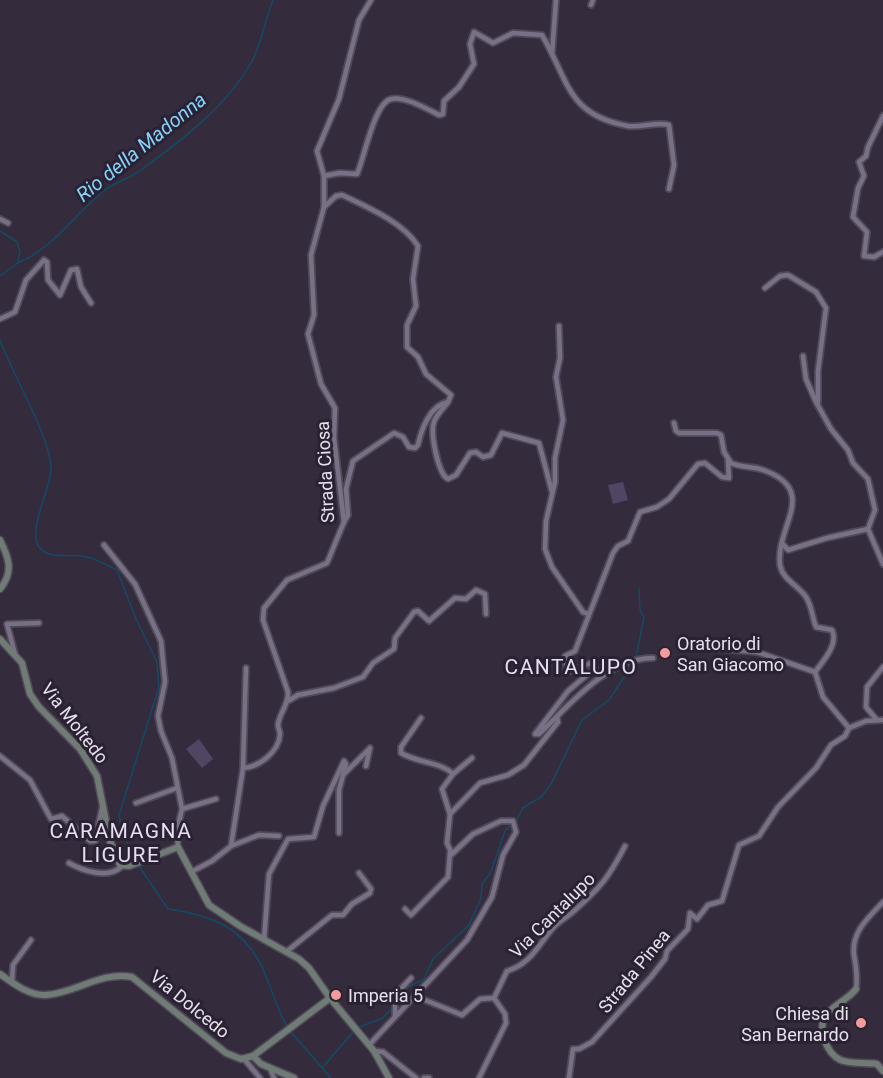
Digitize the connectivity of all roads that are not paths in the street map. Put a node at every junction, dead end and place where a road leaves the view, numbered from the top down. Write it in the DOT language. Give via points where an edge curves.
graph roads {
  1 [pos="371,0"];
  2 [pos="556,0"];
  3 [pos="552,54"];
  4 [pos="883,116"];
  5 [pos="324,176"];
  6 [pos="669,189"];
  7 [pos="324,207"];
  8 [pos="0,219"];
  9 [pos="8,223"];
  10 [pos="883,252"];
  11 [pos="765,288"];
  12 [pos="91,303"];
  13 [pos="0,319"];
  14 [pos="559,326"];
  15 [pos="802,356"];
  16 [pos="448,402"];
  17 [pos="820,409"];
  18 [pos="674,423"];
  19 [pos="728,461"];
  20 [pos="552,492"];
  21 [pos="344,522"];
  22 [pos="868,529"];
  23 [pos="0,540"];
  24 [pos="782,543"];
  25 [pos="104,545"];
  26 [pos="883,564"];
  27 [pos="0,589"];
  28 [pos="486,614"];
  29 [pos="588,614"];
  30 [pos="39,622"];
  31 [pos="0,639"];
  32 [pos="707,646"];
  33 [pos="15,654"];
  34 [pos="653,658"];
  35 [pos="883,667"];
  36 [pos="246,668"];
  37 [pos="815,672"];
  38 [pos="288,701"];
  39 [pos="557,717"];
  40 [pos="421,718"];
  41 [pos="880,720"];
  42 [pos="849,728"];
  43 [pos="0,756"];
  44 [pos="472,758"];
  45 [pos="366,765"];
  46 [pos="243,768"];
  47 [pos="344,774"];
  48 [pos="453,774"];
  49 [pos="177,788"];
  50 [pos="216,799"];
  51 [pos="136,803"];
  52 [pos="102,808"];
  53 [pos="182,809"];
  54 [pos="450,814"];
  55 [pos="339,833"];
  56 [pos="279,836"];
  57 [pos="231,846"];
  58 [pos="625,846"];
  59 [pos="178,847"];
  60 [pos="450,853"];
  61 [pos="69,863"];
  62 [pos="122,867"];
  63 [pos="193,871"];
  64 [pos="359,873"];
  65 [pos="883,902"];
  66 [pos="405,909"];
  67 [pos="31,940"];
  68 [pos="264,940"];
  69 [pos="286,952"];
  70 [pos="0,975"];
  71 [pos="411,978"];
  72 [pos="12,983"];
  73 [pos="856,989"];
  74 [pos="415,996"];
  75 [pos="330,998"];
  76 [pos="494,998"];
  77 [pos="395,1017"];
  78 [pos="369,1045"];
  79 [pos="374,1051"];
  80 [pos="253,1056"];
  81 [pos="244,1059"];
  82 [pos="270,1068"];
  83 [pos="883,1071"];
  84 [pos="260,1078"];
  85 [pos="274,1078"];
  86 [pos="294,1078"];
  87 [pos="389,1078"];
  88 [pos="416,1078"];
  89 [pos="424,1078"];
  90 [pos="429,1078"];
  91 [pos="478,1078"];
  92 [pos="569,1078"];
  1 -- 5 [label="street, Strada Ciosa" via="359,20 339,99 319,145 318,159"];
  2 -- 3 [label="street"];
  3 -- 5 [label="street" via="542,35 513,33 493,43 474,32 470,44 474,64 444,101 443,114 392,99 384,103 357,174"];
  3 -- 6 [label="street" via="567,86 586,112 637,128 669,126 674,165"];
  4 -- 10 [label="street" via="866,157 859,161 864,176 853,214 867,232 864,256 874,257"];
  5 -- 7 [label="street, Strada Ciosa"];
  7 -- 16 [label="street" via="342,195 406,231 418,246 413,279 416,306 407,325 408,350 418,357 426,374 449,392"];
  7 -- 21 [label="street, Strada Ciosa" via="311,255 314,315 308,334 321,384 335,408 334,438"];
  8 -- 9 [label="street"];
  11 -- 17 [label="street" via="780,276 788,275 816,292 826,307 817,392"];
  12 -- 13 [label="street" via="81,287 77,269 71,270 60,295 49,283 44,260 26,280 15,312"];
  14 -- 20 [label="street" via="556,377 562,420"];
  15 -- 17 [label="street" via="806,379"];
  16 -- 20 [label="street" via="433,424 443,476 454,477 470,453 491,455 502,433 539,443"];
  16 -- 21 [label="street" via="441,404 426,422 415,448 394,433 353,461"];
  17 -- 22 [label="street" via="853,463 868,479 875,513"];
  18 -- 19 [label="street" via="679,433 721,435"];
  19 -- 24 [label="street" via="766,471 792,488 793,502"];
  19 -- 29 [label="street" via="731,476 726,479 705,463 698,464 669,499 640,512 628,542 612,553"];
  20 -- 29 [label="street" via="545,530 547,555"];
  21 -- 38 [label="street, Strada Ciosa" via="327,562 286,580 263,611 287,683"];
  22 -- 24 [label="street" via="788,550"];
  22 -- 26 [label="street"];
  23 -- 27 [label="street" via="10,568"];
  24 -- 37 [label="street" via="783,573 807,598 816,627 834,632 832,645"];
  25 -- 49 [label="street" via="135,584 161,641 165,675 159,725 172,758"];
  28 -- 38 [label="street" via="485,594 476,590 466,599 455,598 429,621 414,612 395,638 394,649 373,663 368,674"];
  29 -- 39 [label="street" via="575,651 565,656 567,672 595,665 568,691 535,734"];
  30 -- 33 [label="street" via="6,624"];
  31 -- 33 [label="street, Via Moltedo"];
  32 -- 37 [label="street" via="757,652"];
  33 -- 52 [label="street, Via Moltedo" via="22,663 30,694 80,749 98,776"];
  34 -- 39 [label="street" via="637,658 587,687"];
  35 -- 41 [label="street" via="866,692 866,707"];
  36 -- 46 [label="street"];
  37 -- 42 [label="street" via="823,697"];
  38 -- 46 [label="street, Strada Ciosa" via="274,748 261,763"];
  39 -- 54 [label="street" via="558,722 524,765 508,775 480,783"];
  40 -- 48 [label="street" via="401,753 423,763 441,765"];
  41 -- 42 [label="street"];
  42 -- 92 [label="street, Strada Pinea" via="778,807 759,837 739,845 722,901 708,905 697,919 690,913 688,929 667,951 651,977 592,1042 573,1049"];
  43 -- 52 [label="street" via="30,780 51,819 62,816 90,841 95,841"];
  44 -- 48 [label="street"];
  45 -- 47 [label="street" via="370,747"];
  46 -- 57 [label="street"];
  47 -- 55 [label="street" via="339,790"];
  47 -- 68 [label="street" via="344,761 323,806 314,837 288,839 269,874"];
  48 -- 54 [label="street" via="442,789"];
  49 -- 51 [label="street"];
  49 -- 53 [label="street"];
  50 -- 53 [label="street"];
  52 -- 62 [label="street, Via Moltedo" via="110,841"];
  53 -- 59 [label="street"];
  54 -- 60 [label="street"];
  56 -- 57 [label="street" via="259,835"];
  57 -- 63 [label="street"];
  58 -- 76 [label="street, Via Cantalupo" via="606,880 554,927 519,968 507,971"];
  59 -- 62 [label="street"];
  59 -- 63 [label="street"];
  60 -- 66 [label="street" via="448,877 411,915"];
  60 -- 74 [label="street" via="454,855 473,834 492,825 507,819 515,824 516,832 503,855 492,897 475,928"];
  61 -- 62 [label="street" via="105,873"];
  63 -- 68 [label="street" via="209,905"];
  64 -- 69 [label="street" via="370,893 343,915 325,920"];
  65 -- 73 [label="street" via="869,915 856,937"];
  67 -- 72 [label="street" via="14,964"];
  68 -- 69 [label="street"];
  69 -- 75 [label="street" via="309,968"];
  70 -- 72 [label="street, Via Dolcedo"];
  71 -- 77 [label="street" via="395,999"];
  72 -- 81 [label="street, Via Dolcedo" via="45,995 102,978 132,977 226,1053"];
  73 -- 83 [label="street" via="824,1018 823,1034 834,1057 877,1064"];
  74 -- 76 [label="street" via="462,1016 478,1000"];
  74 -- 77 [label="street"];
  75 -- 78 [label="street"];
  75 -- 80 [label="street"];
  76 -- 91 [label="street" via="506,1023"];
  77 -- 78 [label="street"];
  78 -- 79 [label="street"];
  79 -- 87 [label="street"];
  79 -- 88 [label="street" via="383,1052"];
  80 -- 81 [label="street"];
  80 -- 82 [label="street"];
  81 -- 84 [label="street, Via Dolcedo"];
  82 -- 85 [label="street"];
  82 -- 86 [label="street"];
  89 -- 90 [label="street"];
}
